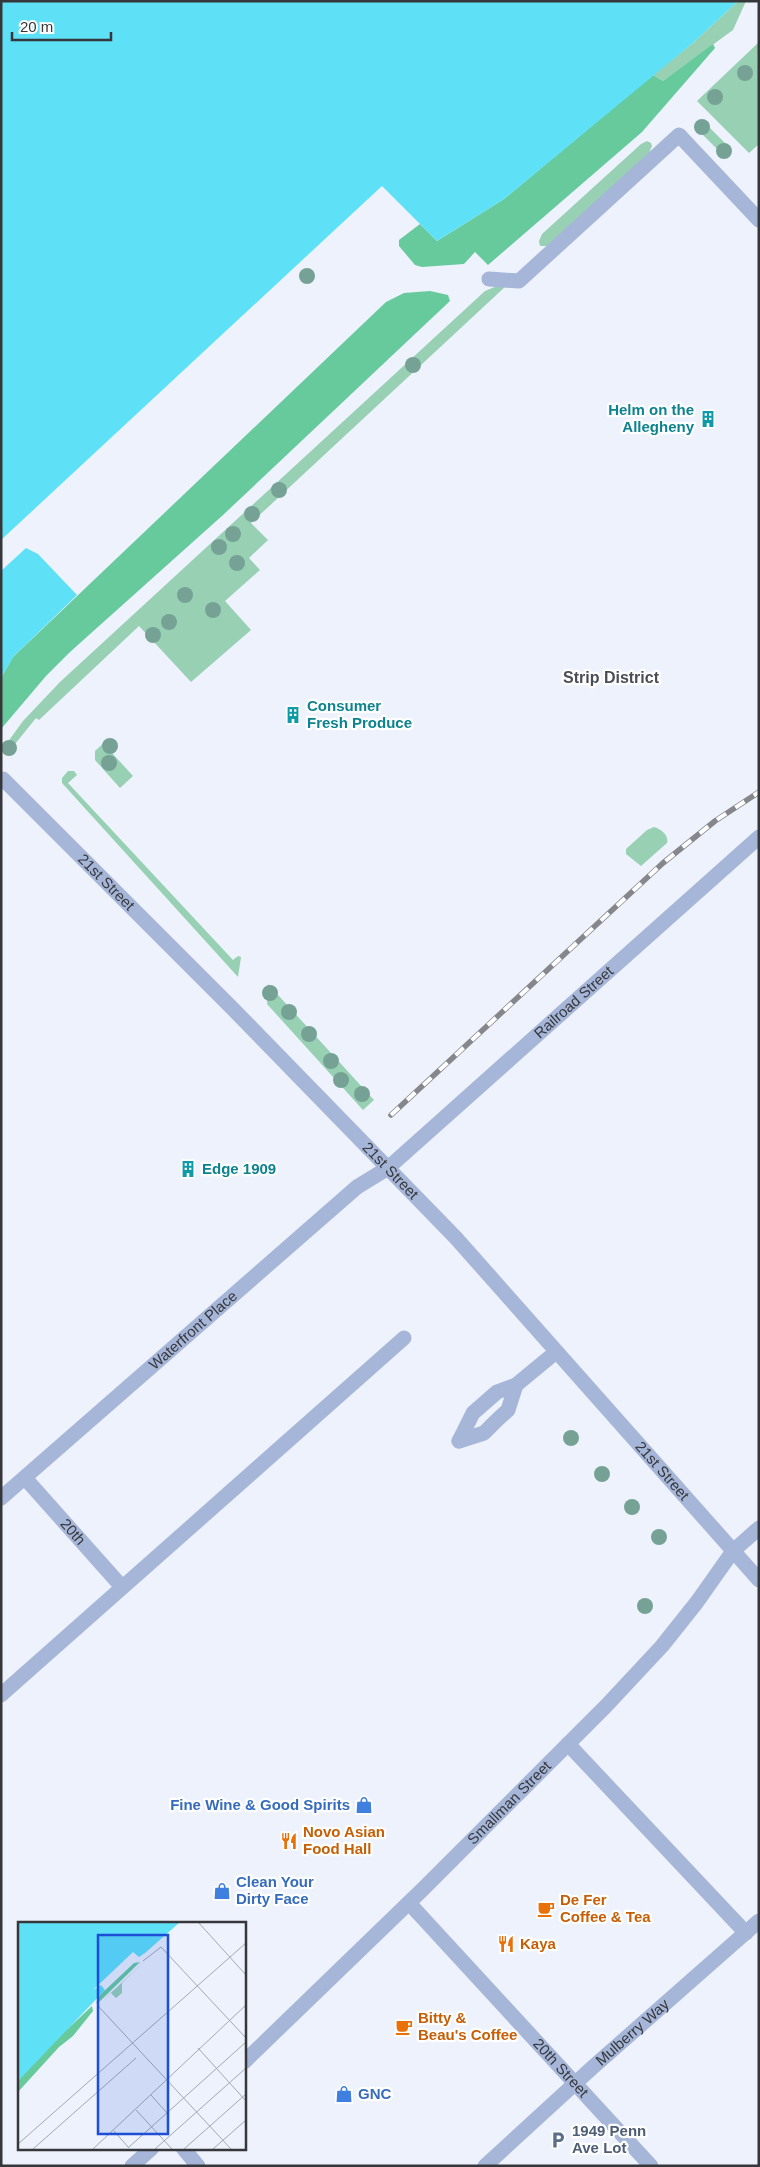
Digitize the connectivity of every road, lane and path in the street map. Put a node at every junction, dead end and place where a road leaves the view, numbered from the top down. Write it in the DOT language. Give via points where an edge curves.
graph roads {
  1 [pos="759,220"];
  2 [pos="489,279"];
  3 [pos="3,779"];
  4 [pos="759,837"];
  5 [pos="388,1168"];
  6 [pos="404,1338"];
  7 [pos="556,1352"];
  8 [pos="516,1385"];
  9 [pos="25,1478"];
  10 [pos="1,1498"];
  11 [pos="759,1528"];
  12 [pos="733,1551"];
  13 [pos="759,1580"];
  14 [pos="122,1587"];
  15 [pos="1,1695"];
  16 [pos="568,1744"];
  17 [pos="409,1903"];
  18 [pos="759,1921"];
  19 [pos="746,1933"];
  20 [pos="245,2061"];
  21 [pos="576,2083"];
  22 [pos="150,2150"];
  23 [pos="185,2150"];
  24 [pos="132,2166"];
  25 [pos="198,2166"];
  26 [pos="485,2166"];
  27 [pos="651,2166"];
  1 -- 2 [label="street" via="679,135 519,281"];
  3 -- 5 [label="street, 21st Street"];
  4 -- 5 [label="street, Railroad Street"];
  5 -- 7 [label="street, 21st Street" via="456,1238"];
  5 -- 9 [label="street, Waterfront Place" via="356,1187"];
  6 -- 14 [label="street"];
  7 -- 8 [label="street"];
  7 -- 12 [label="street, 21st Street"];
  9 -- 10 [label="street, Waterfront Place"];
  9 -- 14 [label="street, 20th"];
  11 -- 12 [label="street, Smallman Street"];
  12 -- 13 [label="street, 21st Street"];
  12 -- 16 [label="street, Smallman Street" via="662,1646"];
  14 -- 15 [label="street"];
  16 -- 17 [label="street, Smallman Street"];
  16 -- 19 [label="street"];
  17 -- 20 [label="street, Smallman Street"];
  17 -- 21 [label="street, 20th Street"];
  18 -- 19 [label="street, Mulberry Way"];
  19 -- 21 [label="street, Mulberry Way"];
  21 -- 26 [label="street, Mulberry Way"];
  21 -- 27 [label="street, 20th Street"];
  22 -- 24 [label="street"];
  23 -- 25 [label="street"];
}
